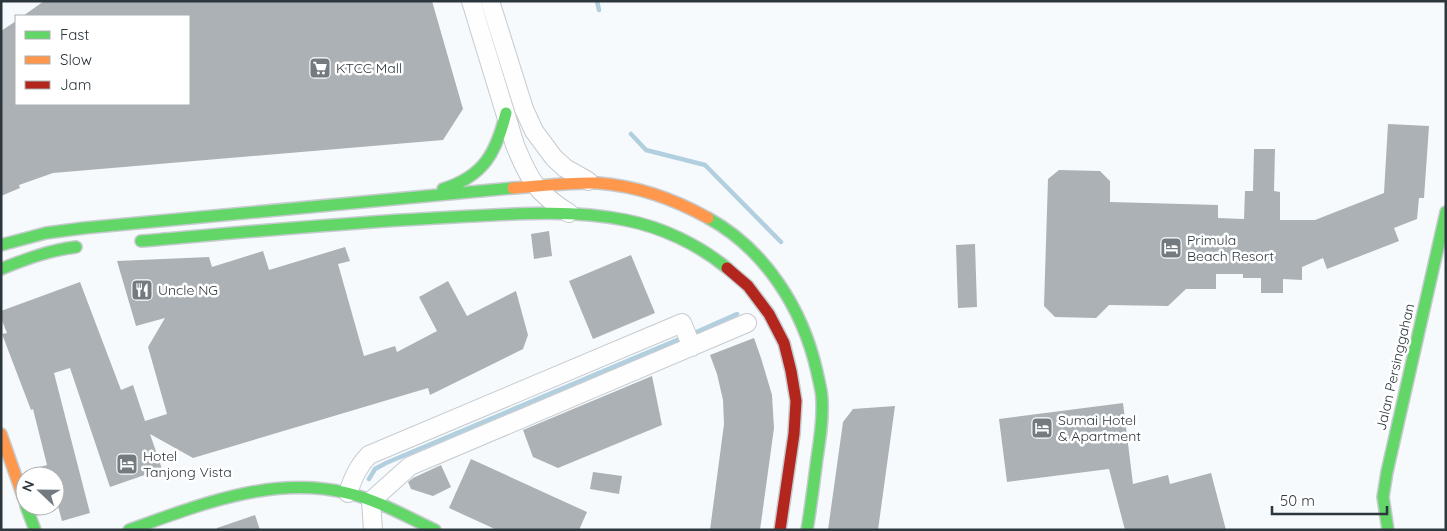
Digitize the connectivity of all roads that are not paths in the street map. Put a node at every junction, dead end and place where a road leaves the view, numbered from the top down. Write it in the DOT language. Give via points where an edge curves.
graph roads {
  1 [pos="471,1"];
  2 [pos="490,1"];
  3 [pos="506,113"];
  4 [pos="592,183"];
  5 [pos="535,186"];
  6 [pos="416,197"];
  7 [pos="1446,212"];
  8 [pos="570,213"];
  9 [pos="134,242"];
  10 [pos="1,245"];
  11 [pos="86,246"];
  12 [pos="1,269"];
  13 [pos="747,324"];
  14 [pos="692,347"];
  15 [pos="1,434"];
  16 [pos="15,474"];
  17 [pos="348,493"];
  18 [pos="371,501"];
  19 [pos="30,516"];
  20 [pos="35,530"];
  21 [pos="129,530"];
  22 [pos="373,530"];
  23 [pos="435,530"];
  24 [pos="780,530"];
  25 [pos="807,530"];
  26 [pos="1388,530"];
  1 -- 3 [label="street"];
  2 -- 4 [label="street" via="534,131 565,168"];
  3 -- 5 [label="street" via="515,145"];
  3 -- 6 [label="main road" via="496,145 477,172 460,184"];
  4 -- 5 [label="main road"];
  4 -- 25 [label="main road" via="637,189 691,208 742,241 782,287 800,317 813,350 822,393 822,423"];
  5 -- 6 [label="main road"];
  5 -- 8 [label="street"];
  6 -- 10 [label="main road" via="84,228 46,233"];
  7 -- 26 [label="main road, Jalan Persinggahan" via="1386,472 1383,497"];
  8 -- 9 [label="main road" via="407,219"];
  8 -- 24 [label="main road" via="628,220 680,238 717,260 748,286 769,314 784,343 796,401"];
  11 -- 12 [label="main road" via="56,249"];
  13 -- 14 [label="street"];
  14 -- 17 [label="street" via="682,323 369,455 354,474"];
  14 -- 18 [label="street" via="410,466"];
  15 -- 16 [label="main road"];
  17 -- 18 [label="main road"];
  17 -- 21 [label="main road" via="309,487 271,488 187,509"];
  18 -- 22 [label="street"];
  18 -- 23 [label="main road"];
  19 -- 20 [label="main road"];
}
